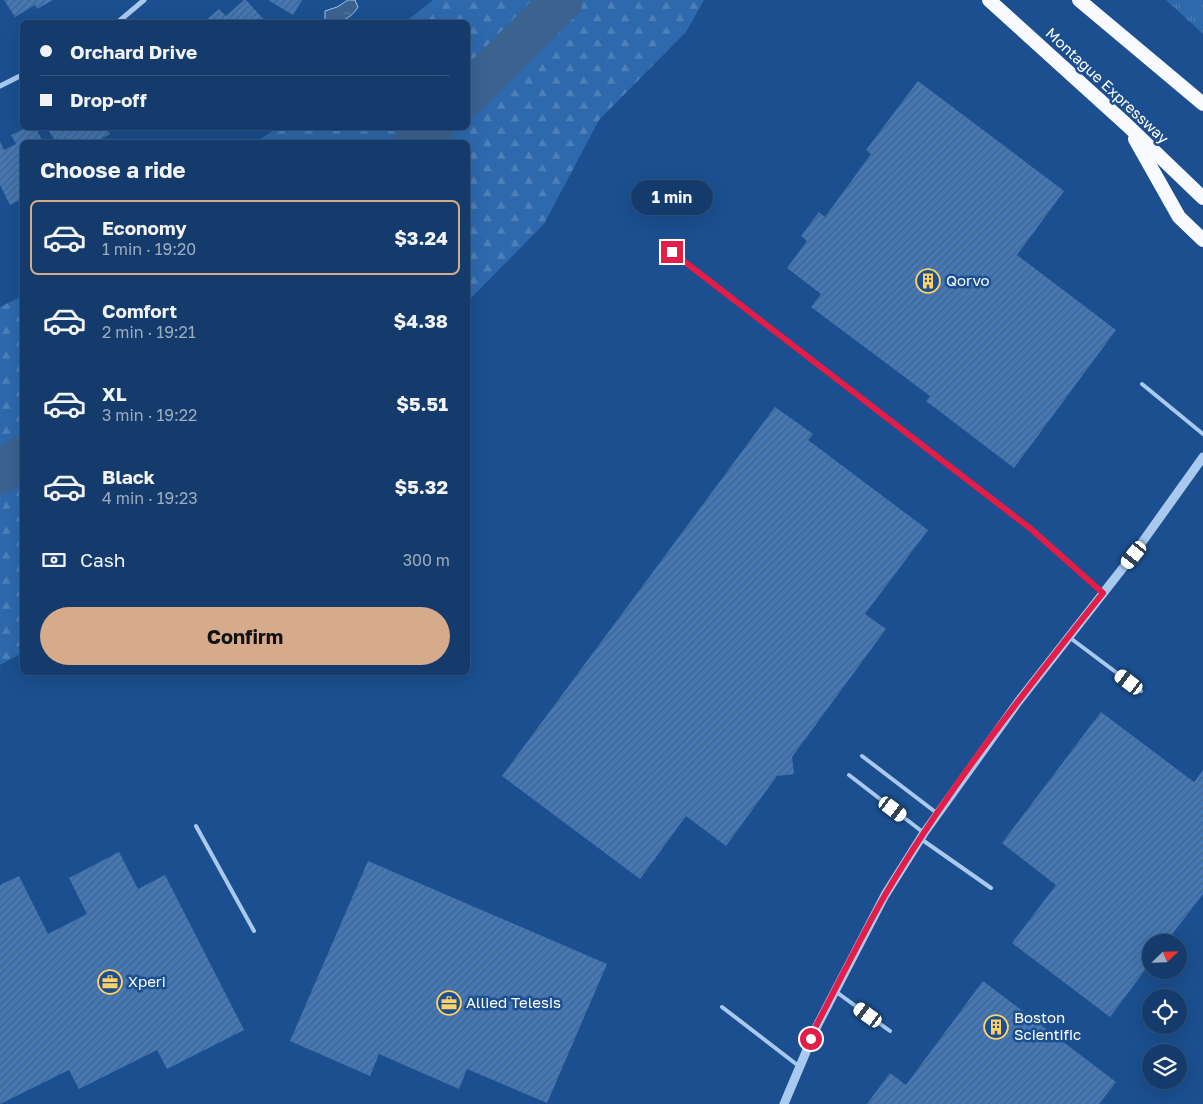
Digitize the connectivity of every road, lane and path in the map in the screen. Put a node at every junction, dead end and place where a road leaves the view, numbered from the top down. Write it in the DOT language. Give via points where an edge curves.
graph roads {
  1 [pos="144,0"];
  2 [pos="989,0"];
  3 [pos="1079,0"];
  4 [pos="120,20"];
  5 [pos="20,76"];
  6 [pos="0,86"];
  7 [pos="1203,104"];
  8 [pos="1127,125"];
  9 [pos="1203,198"];
  10 [pos="1203,240"];
  11 [pos="672,252"];
  12 [pos="1142,384"];
  13 [pos="1203,434"];
  14 [pos="1202,460"];
  15 [pos="1103,593"];
  16 [pos="1068,637"];
  17 [pos="1141,691"];
  18 [pos="862,756"];
  19 [pos="849,775"];
  20 [pos="938,814"];
  21 [pos="196,826"];
  22 [pos="923,836"];
  23 [pos="991,888"];
  24 [pos="254,931"];
  25 [pos="835,991"];
  26 [pos="722,1007"];
  27 [pos="890,1031"];
  28 [pos="800,1066"];
  29 [pos="784,1104"];
  1 -- 4 [label="street"];
  2 -- 8 [label="highway, Montague Expressway"];
  3 -- 7 [label="highway"];
  5 -- 6 [label="street"];
  8 -- 9 [label="highway, Montague Expressway"];
  8 -- 10 [label="highway" via="1179,217"];
  11 -- 15 [label="lane" via="1031,529"];
  12 -- 13 [label="lane"];
  14 -- 15 [label="street"];
  15 -- 16 [label="street"];
  16 -- 17 [label="lane"];
  16 -- 20 [label="street"];
  18 -- 20 [label="lane"];
  19 -- 22 [label="lane"];
  20 -- 22 [label="street"];
  21 -- 24 [label="lane"];
  22 -- 23 [label="lane"];
  22 -- 25 [label="street" via="885,895"];
  25 -- 27 [label="lane"];
  25 -- 28 [label="street"];
  26 -- 28 [label="lane"];
  28 -- 29 [label="street"];
}
